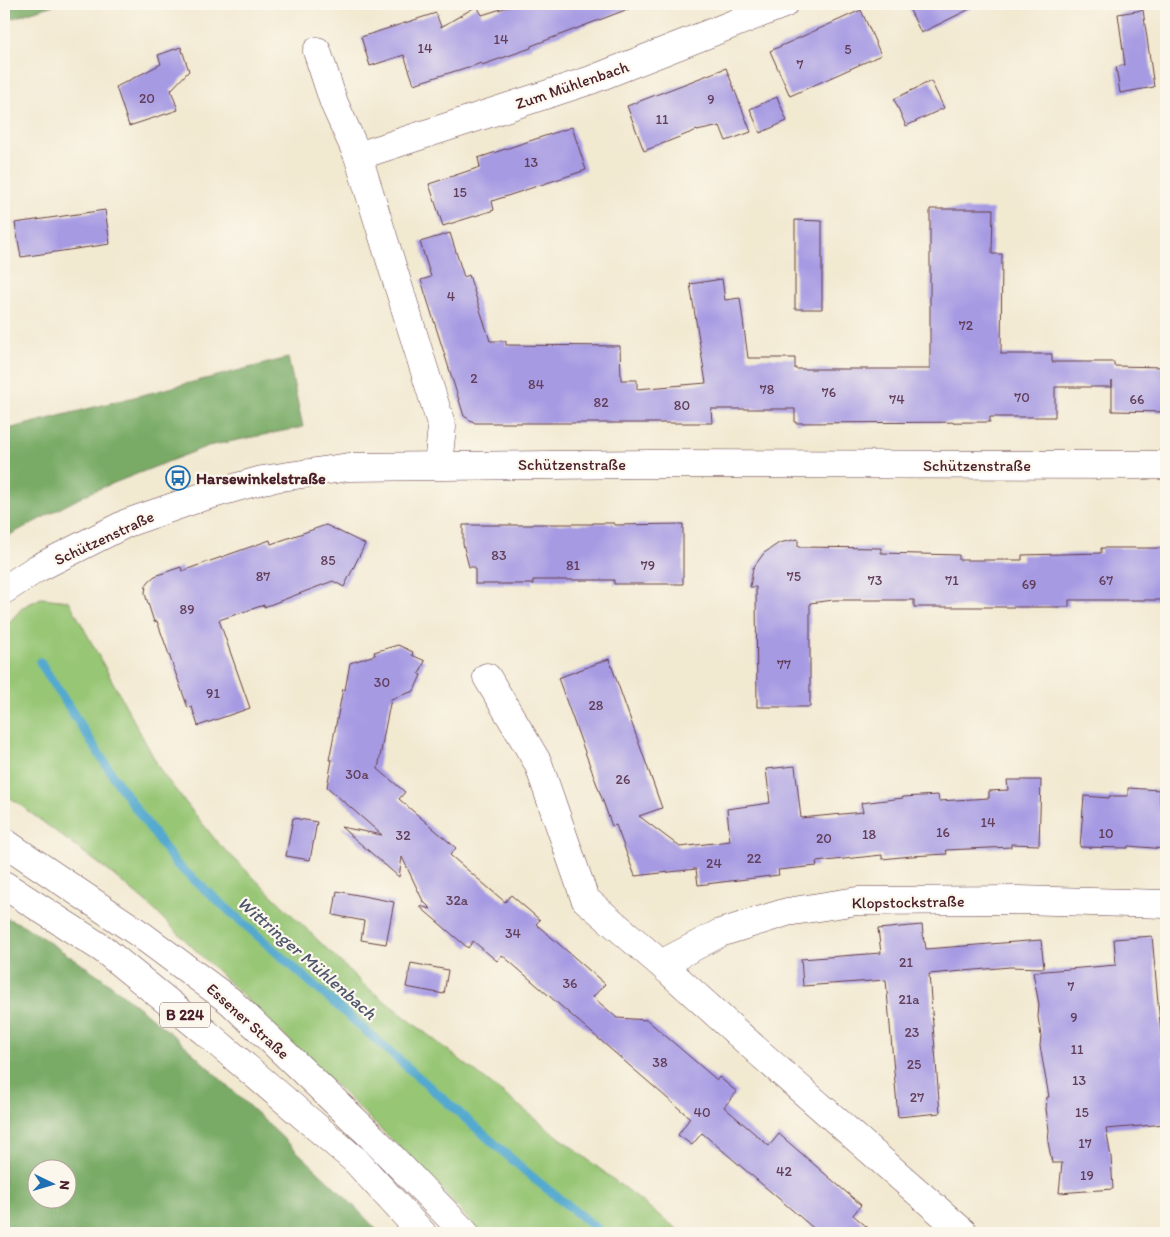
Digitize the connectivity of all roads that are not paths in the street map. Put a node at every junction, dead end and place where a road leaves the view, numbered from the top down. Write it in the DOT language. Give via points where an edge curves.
graph roads {
  1 [pos="784,4"];
  2 [pos="316,51"];
  3 [pos="358,156"];
  4 [pos="438,466"];
  5 [pos="1166,466"];
  6 [pos="4,590"];
  7 [pos="487,677"];
  8 [pos="4,842"];
  9 [pos="4,885"];
  10 [pos="1166,904"];
  11 [pos="661,964"];
  12 [pos="422,1233"];
  13 [pos="465,1233"];
  14 [pos="964,1233"];
  1 -- 3 [label="main road, Zum Mühlenbach" via="591,80"];
  2 -- 3 [label="main road" via="334,103"];
  3 -- 4 [label="main road" via="442,427"];
  4 -- 5 [label="main road, Schützenstraße"];
  4 -- 6 [label="main road, Schützenstraße" via="349,467 235,487 127,523"];
  7 -- 11 [label="main road" via="538,764 585,899"];
  8 -- 13 [label="main road, Essener Straße / B 224" via="140,934 230,1001 372,1137"];
  9 -- 12 [label="main road, B 224" via="102,949 205,1032 355,1160"];
  10 -- 11 [label="main road, Klopstockstraße" via="1018,900 857,901 787,912 720,933"];
  11 -- 14 [label="main road"];
}
